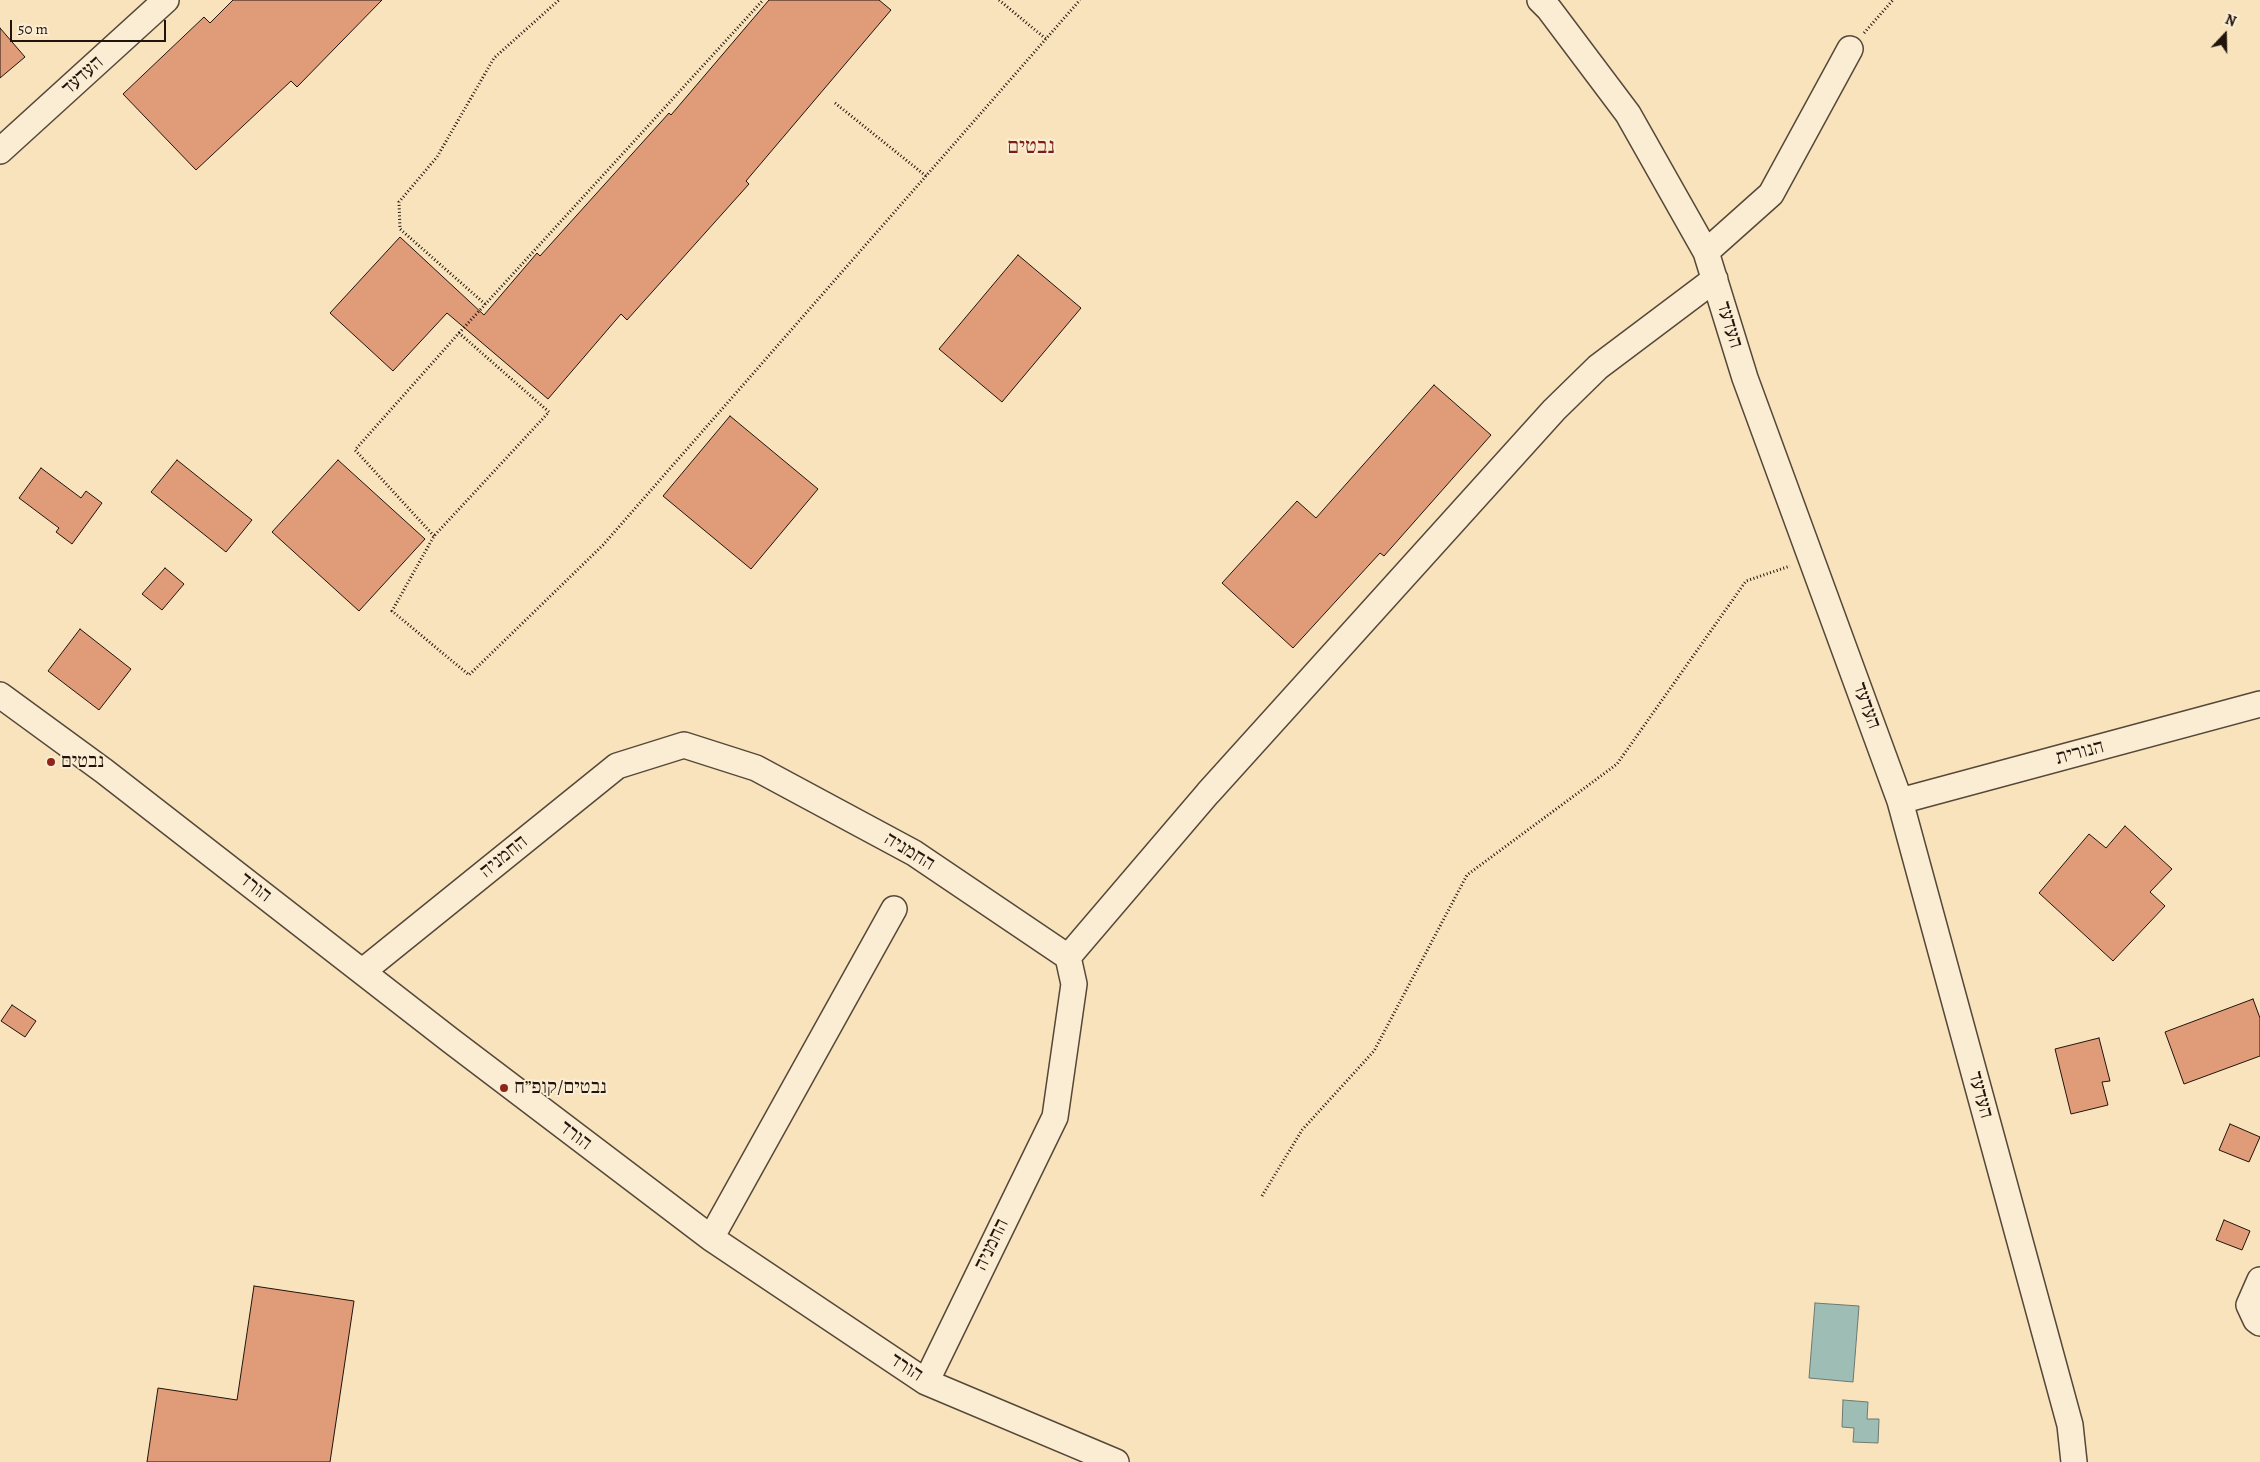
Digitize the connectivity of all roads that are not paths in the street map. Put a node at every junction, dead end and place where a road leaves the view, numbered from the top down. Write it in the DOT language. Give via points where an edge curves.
graph roads {
  1 [pos="166,0"];
  2 [pos="1540,0"];
  3 [pos="1850,48"];
  4 [pos="0,151"];
  5 [pos="1706,252"];
  6 [pos="1715,279"];
  7 [pos="0,694"];
  8 [pos="2260,704"];
  9 [pos="1900,801"];
  10 [pos="894,909"];
  11 [pos="1068,957"];
  12 [pos="363,971"];
  13 [pos="711,1238"];
  14 [pos="2260,1280"];
  15 [pos="2260,1323"];
  16 [pos="926,1382"];
  17 [pos="1116,1462"];
  18 [pos="2074,1462"];
  1 -- 4 [label="street, העדעד"];
  2 -- 5 [label="street, העדעד" via="1628,114"];
  3 -- 5 [label="street" via="1771,194"];
  5 -- 6 [label="street, העדעד"];
  6 -- 9 [label="street, העדעד" via="1745,378"];
  6 -- 11 [label="street" via="1598,367 1554,410 1208,793"];
  7 -- 12 [label="street, הורד"];
  8 -- 9 [label="street, הנורית"];
  9 -- 18 [label="street, העדעד" via="2070,1425"];
  10 -- 13 [label="street"];
  11 -- 12 [label="street, החמניה" via="914,853 756,768 684,745 617,766"];
  11 -- 16 [label="street, החמניה" via="1074,984 1055,1117"];
  12 -- 13 [label="street, הורד"];
  13 -- 16 [label="street, הורד"];
  14 -- 15 [label="street" via="2250,1305"];
  16 -- 17 [label="street, הורד"];
}
